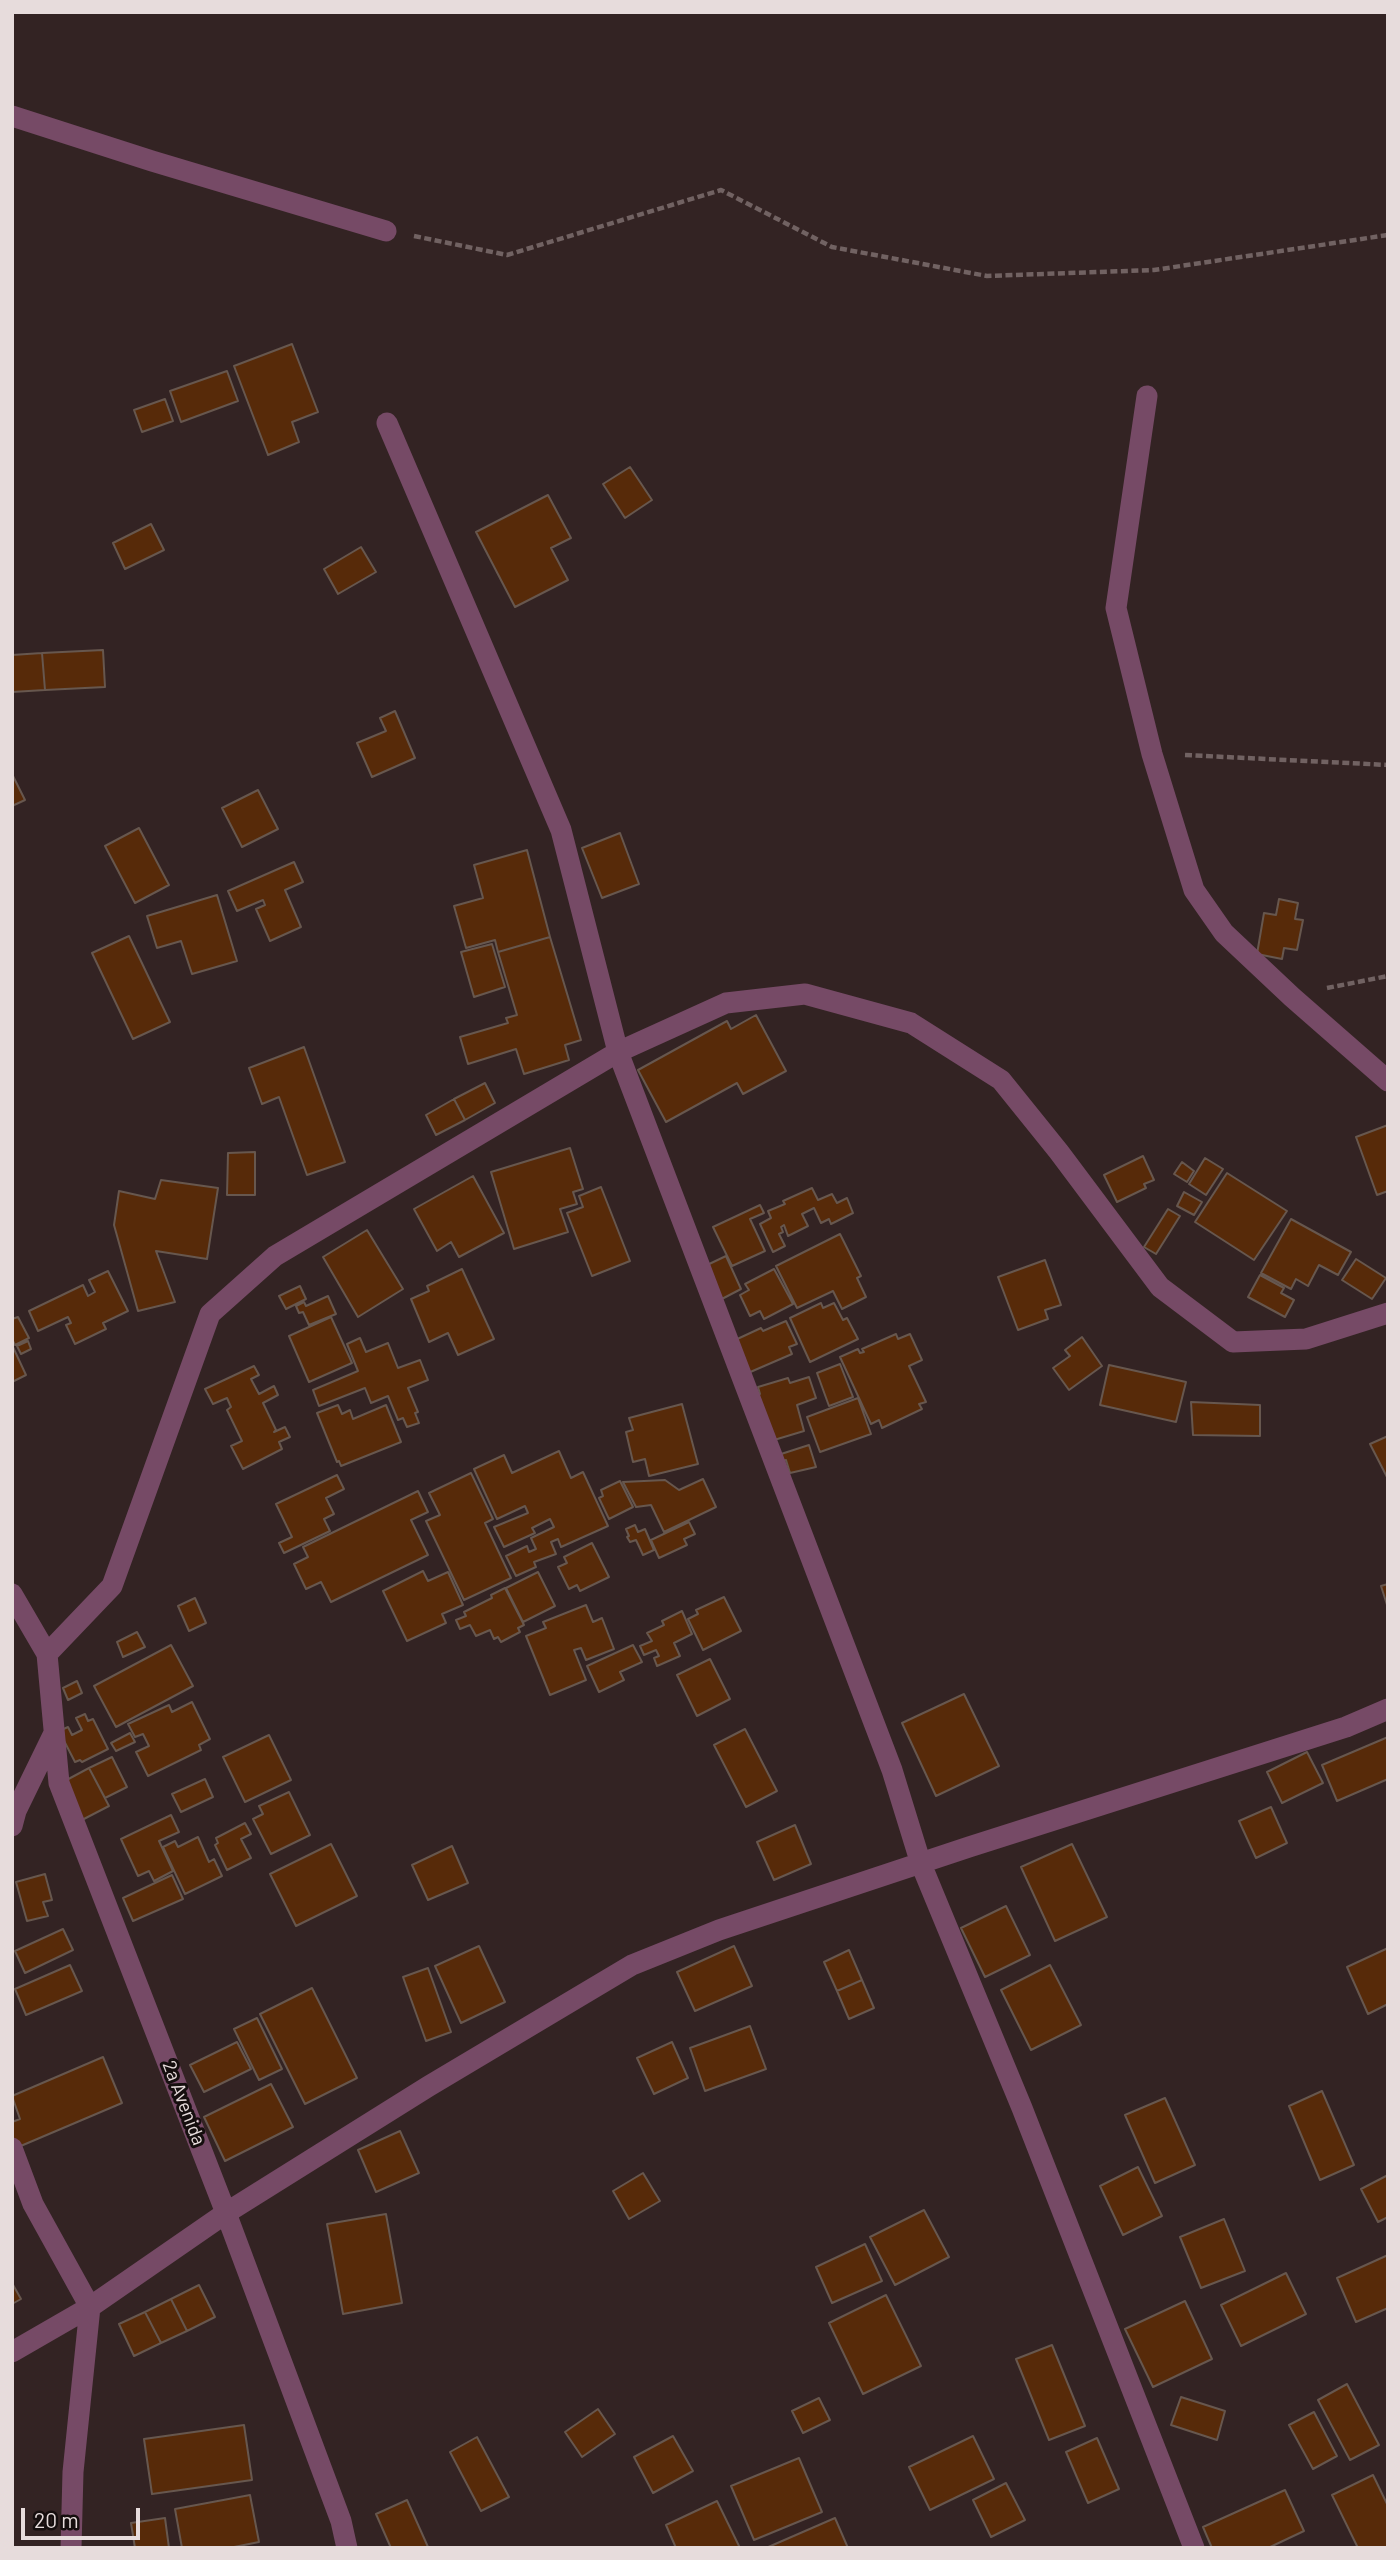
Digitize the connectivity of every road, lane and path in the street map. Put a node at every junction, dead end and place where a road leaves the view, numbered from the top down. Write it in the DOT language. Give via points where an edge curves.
graph roads {
  1 [pos="12,116"];
  2 [pos="386,231"];
  3 [pos="1388,234"];
  4 [pos="1147,396"];
  5 [pos="387,423"];
  6 [pos="1152,754"];
  7 [pos="1388,765"];
  8 [pos="1388,976"];
  9 [pos="1292,997"];
  10 [pos="618,1052"];
  11 [pos="1388,1081"];
  12 [pos="1388,1313"];
  13 [pos="12,1594"];
  14 [pos="47,1654"];
  15 [pos="1388,1709"];
  16 [pos="54,1733"];
  17 [pos="12,1826"];
  18 [pos="921,1864"];
  19 [pos="12,2148"];
  20 [pos="226,2213"];
  21 [pos="90,2307"];
  22 [pos="12,2352"];
  23 [pos="71,2548"];
  24 [pos="347,2548"];
  25 [pos="1194,2548"];
  1 -- 2 [label="street"];
  2 -- 3 [label="path" via="507,255 721,190 832,247 987,276 1154,270"];
  4 -- 6 [label="street" via="1115,608"];
  5 -- 10 [label="street" via="561,830"];
  6 -- 7 [label="path"];
  6 -- 9 [label="street" via="1194,890 1223,933"];
  8 -- 9 [label="path"];
  9 -- 11 [label="street"];
  10 -- 12 [label="street" via="726,1003 805,994 911,1023 1001,1080 1160,1287 1233,1342 1306,1339"];
  10 -- 14 [label="street" via="275,1256 210,1314 112,1586"];
  10 -- 18 [label="street" via="892,1770"];
  13 -- 14 [label="street"];
  14 -- 16 [label="street, 2a Avenida"];
  15 -- 18 [label="street" via="1346,1727"];
  16 -- 17 [label="street"];
  16 -- 20 [label="street, 2a Avenida" via="59,1783"];
  18 -- 20 [label="street" via="719,1930 632,1965"];
  18 -- 25 [label="street"];
  19 -- 21 [label="street" via="33,2204"];
  20 -- 21 [label="street"];
  20 -- 24 [label="street, 2a Avenida" via="341,2521"];
  21 -- 22 [label="street"];
  21 -- 23 [label="street" via="73,2472"];
}
